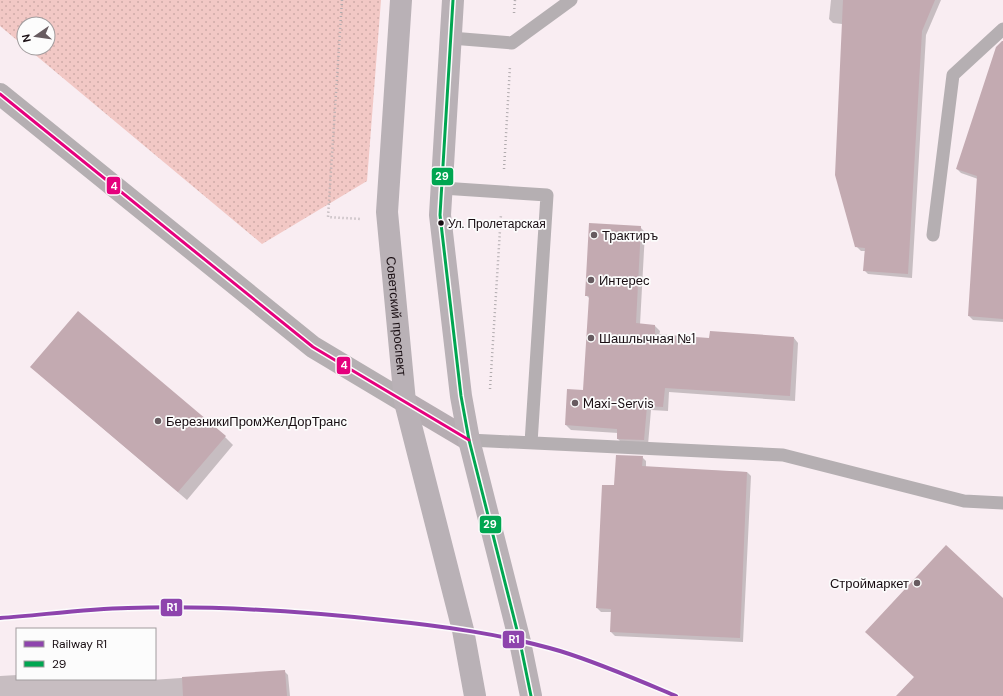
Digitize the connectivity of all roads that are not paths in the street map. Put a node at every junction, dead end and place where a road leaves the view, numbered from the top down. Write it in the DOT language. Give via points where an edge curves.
graph roads {
  1 [pos="401,0"];
  2 [pos="453,0"];
  3 [pos="572,0"];
  4 [pos="1003,29"];
  5 [pos="451,38"];
  6 [pos="0,94"];
  7 [pos="442,188"];
  8 [pos="933,234"];
  9 [pos="405,402"];
  10 [pos="469,440"];
  11 [pos="531,443"];
  12 [pos="1003,503"];
  13 [pos="475,696"];
  14 [pos="531,696"];
  1 -- 9 [label="main road, Советский проспект" via="387,212"];
  2 -- 5 [label="main road"];
  3 -- 5 [label="lane" via="512,42"];
  4 -- 8 [label="lane" via="953,75"];
  5 -- 7 [label="main road"];
  6 -- 9 [label="street" via="313,347"];
  7 -- 10 [label="main road" via="440,215 461,396"];
  7 -- 11 [label="lane" via="548,195"];
  9 -- 10 [label="main road"];
  9 -- 13 [label="main road, Советский проспект" via="463,630"];
  10 -- 11 [label="lane"];
  10 -- 14 [label="main road" via="520,642"];
  11 -- 12 [label="lane" via="783,455 964,501"];
}
